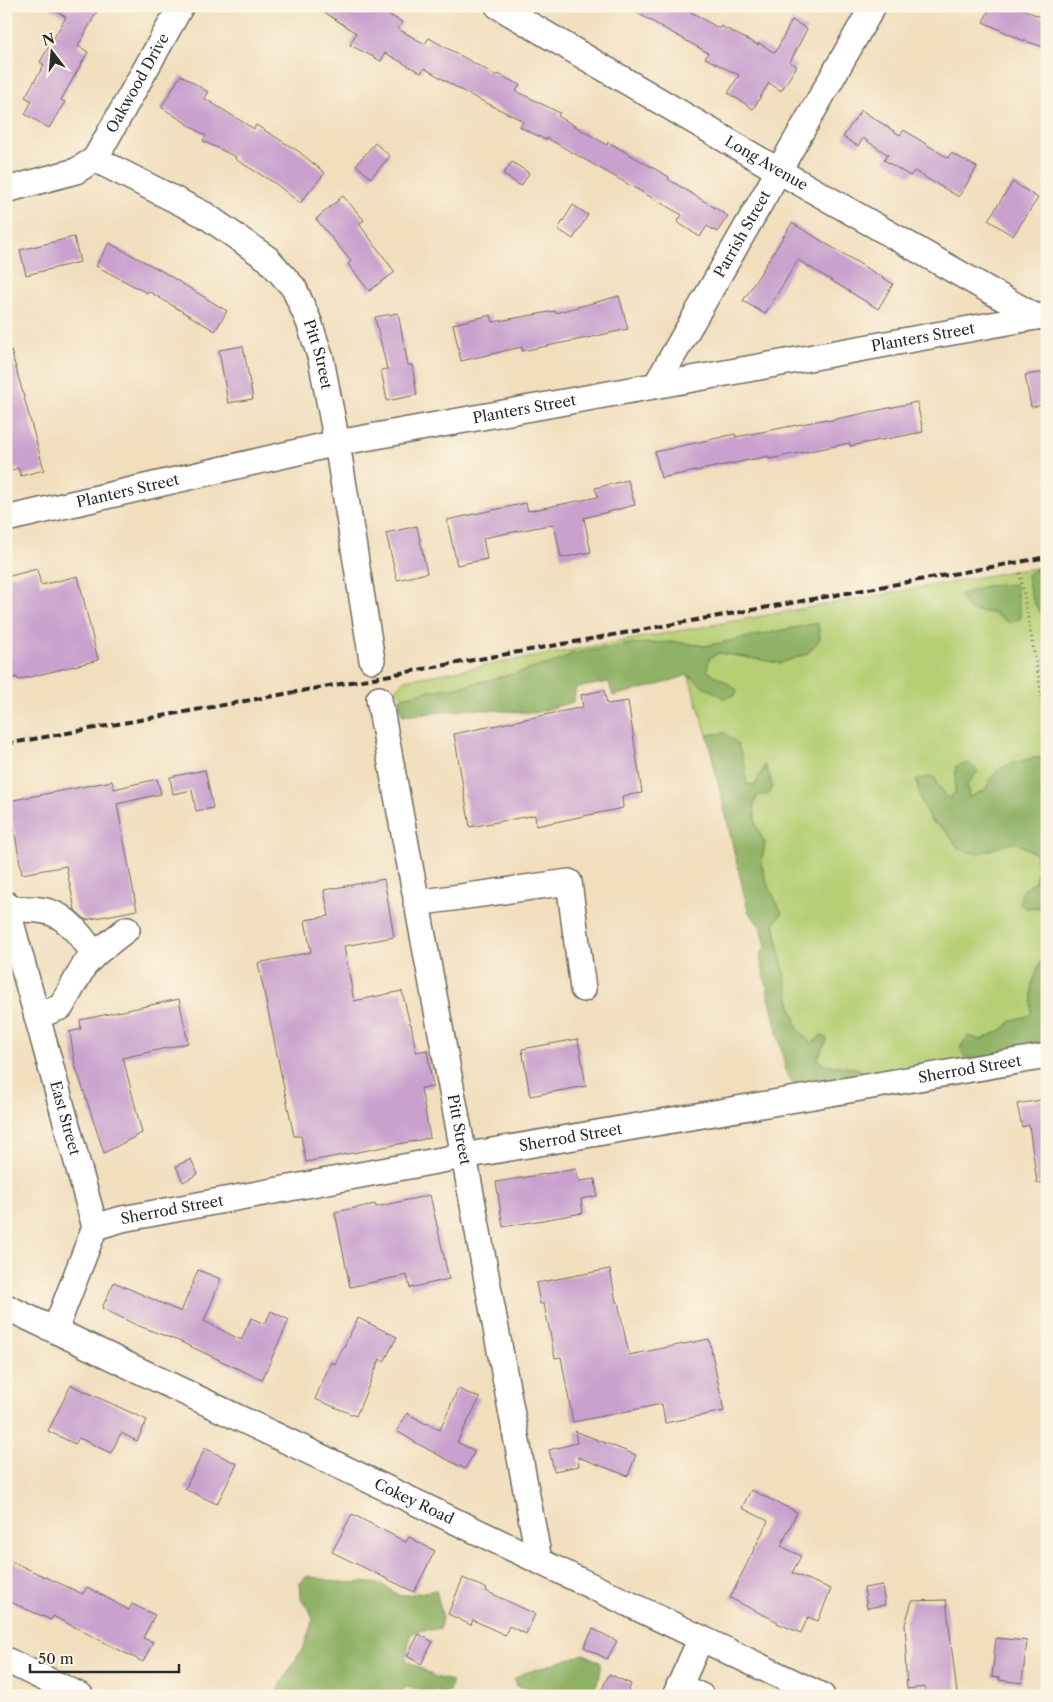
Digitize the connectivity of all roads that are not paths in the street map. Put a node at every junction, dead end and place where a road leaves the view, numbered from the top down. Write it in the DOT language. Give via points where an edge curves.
graph roads {
  1 [pos="181,6"];
  2 [pos="498,6"];
  3 [pos="873,6"];
  4 [pos="95,159"];
  5 [pos="779,171"];
  6 [pos="6,190"];
  7 [pos="1042,316"];
  8 [pos="656,385"];
  9 [pos="337,443"];
  10 [pos="6,519"];
  11 [pos="372,660"];
  12 [pos="379,698"];
  13 [pos="416,903"];
  14 [pos="7,907"];
  15 [pos="127,929"];
  16 [pos="95,954"];
  17 [pos="583,989"];
  18 [pos="37,1016"];
  19 [pos="1047,1056"];
  20 [pos="463,1156"];
  21 [pos="95,1227"];
  22 [pos="6,1307"];
  23 [pos="55,1330"];
  24 [pos="540,1560"];
  25 [pos="702,1638"];
  26 [pos="6,1660"];
  27 [pos="685,1692"];
  28 [pos="81,1696"];
  29 [pos="822,1696"];
  1 -- 4 [label="street, Oakwood Drive"];
  2 -- 5 [label="street, Long Avenue"];
  3 -- 5 [label="street, Parrish Street"];
  4 -- 6 [label="street" via="76,171"];
  4 -- 9 [label="street, Pitt Street" via="205,215 268,259 294,288 321,359"];
  5 -- 7 [label="street, Long Avenue"];
  5 -- 8 [label="street, Parrish Street"];
  7 -- 8 [label="street, Planters Street"];
  8 -- 9 [label="street, Planters Street"];
  9 -- 10 [label="street, Planters Street"];
  9 -- 11 [label="street, Pitt Street"];
  12 -- 13 [label="street, Pitt Street"];
  13 -- 17 [label="street" via="569,882"];
  13 -- 20 [label="street, Pitt Street"];
  14 -- 16 [label="street" via="54,913 72,926"];
  14 -- 18 [label="street, East Street"];
  15 -- 16 [label="street"];
  16 -- 18 [label="street" via="84,966 61,1006"];
  18 -- 21 [label="street, East Street"];
  19 -- 20 [label="street, Sherrod Street"];
  20 -- 21 [label="street, Sherrod Street" via="122,1219"];
  20 -- 24 [label="street, Pitt Street"];
  21 -- 23 [label="street"];
  22 -- 23 [label="street, Cokey Road"];
  23 -- 24 [label="street, Cokey Road"];
  24 -- 25 [label="street, Cokey Road"];
  25 -- 27 [label="street"];
  25 -- 29 [label="street, Cokey Road"];
  26 -- 28 [label="street"];
}
